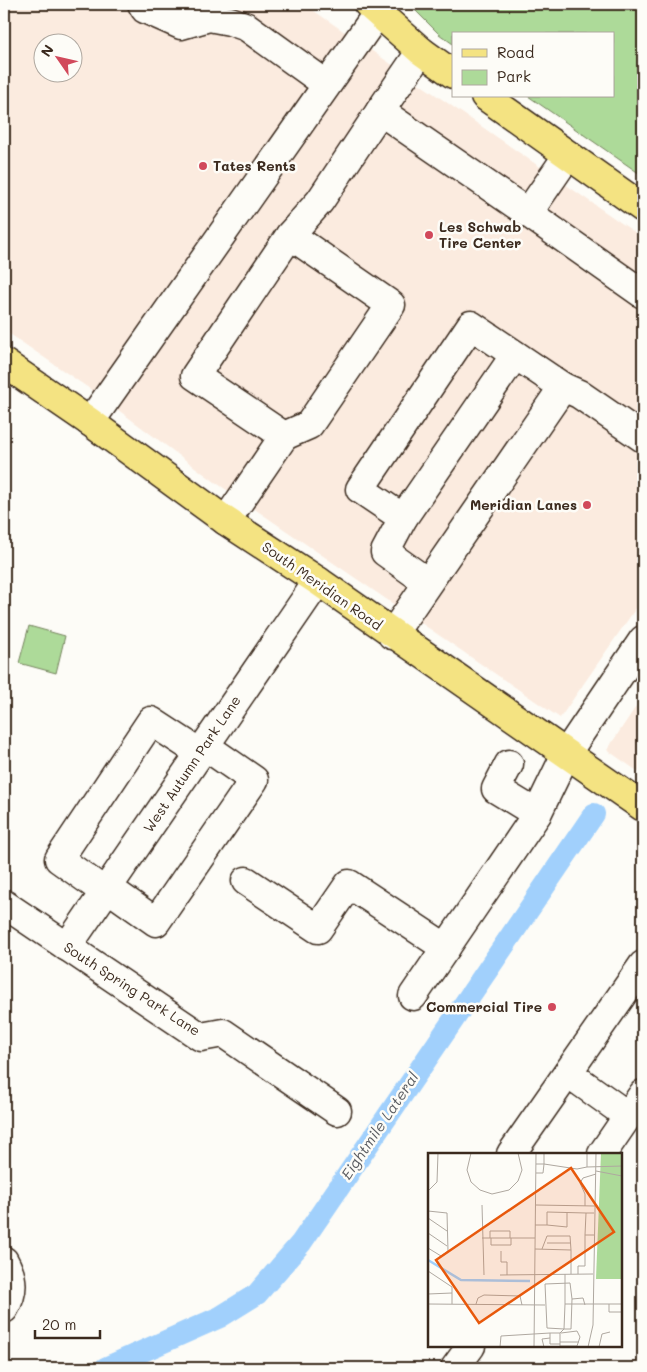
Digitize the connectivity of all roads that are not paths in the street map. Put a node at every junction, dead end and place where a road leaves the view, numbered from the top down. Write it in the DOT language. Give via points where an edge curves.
graph roads {
  1 [pos="142,4"];
  2 [pos="373,7"];
  3 [pos="421,51"];
  4 [pos="452,73"];
  5 [pos="326,84"];
  6 [pos="488,98"];
  7 [pos="380,111"];
  8 [pos="568,156"];
  9 [pos="643,208"];
  10 [pos="528,213"];
  11 [pos="290,235"];
  12 [pos="643,294"];
  13 [pos="515,355"];
  14 [pos="4,363"];
  15 [pos="563,387"];
  16 [pos="90,422"];
  17 [pos="284,436"];
  18 [pos="643,438"];
  19 [pos="403,518"];
  20 [pos="226,521"];
  21 [pos="318,581"];
  22 [pos="427,582"];
  23 [pos="392,635"];
  24 [pos="643,640"];
  25 [pos="202,750"];
  26 [pos="566,754"];
  27 [pos="509,764"];
  28 [pos="643,807"];
  29 [pos="537,814"];
  30 [pos="246,881"];
  31 [pos="106,890"];
  32 [pos="4,904"];
  33 [pos="67,947"];
  34 [pos="446,948"];
  35 [pos="643,965"];
  36 [pos="413,996"];
  37 [pos="568,1074"];
  38 [pos="636,1105"];
  39 [pos="337,1111"];
  40 [pos="512,1153"];
  41 [pos="603,1153"];
  42 [pos="4,1261"];
  43 [pos="4,1309"];
  44 [pos="470,1347"];
  45 [pos="456,1368"];
  1 -- 5 [label="street" via="145,9 181,25 209,17 247,27"];
  2 -- 3 [label="main road"];
  2 -- 5 [label="street"];
  3 -- 4 [label="main road"];
  3 -- 7 [label="street"];
  5 -- 16 [label="street"];
  6 -- 8 [label="main road"];
  7 -- 10 [label="street"];
  7 -- 11 [label="street" via="320,201"];
  8 -- 9 [label="main road"];
  8 -- 10 [label="street"];
  10 -- 12 [label="street"];
  11 -- 17 [label="street" via="195,376"];
  11 -- 17 [label="street" via="391,305 309,425"];
  13 -- 15 [label="street"];
  13 -- 19 [label="street"];
  13 -- 19 [label="street" via="470,325 360,489"];
  14 -- 16 [label="main road, South Meridian Road"];
  15 -- 18 [label="street" via="579,394"];
  15 -- 22 [label="street"];
  16 -- 20 [label="main road, South Meridian Road"];
  17 -- 20 [label="street"];
  19 -- 22 [label="street" via="385,552"];
  20 -- 21 [label="main road, South Meridian Road"];
  21 -- 23 [label="main road, South Meridian Road"];
  21 -- 25 [label="street, West Autumn Park Lane"];
  22 -- 23 [label="street"];
  23 -- 26 [label="main road, South Meridian Road"];
  24 -- 26 [label="street"];
  25 -- 31 [label="street, West Autumn Park Lane"];
  25 -- 31 [label="street" via="151,721 59,860"];
  25 -- 31 [label="street" via="254,780 156,922"];
  26 -- 28 [label="main road, South Meridian Road"];
  26 -- 29 [label="street"];
  27 -- 29 [label="street" via="496,789"];
  29 -- 34 [label="street"];
  30 -- 34 [label="street" via="318,929 349,884"];
  31 -- 33 [label="street, West Autumn Park Lane"];
  32 -- 33 [label="street, South Spring Park Lane"];
  33 -- 39 [label="street, South Spring Park Lane" via="201,1037 223,1033"];
  34 -- 36 [label="street"];
  35 -- 37 [label="street"];
  37 -- 38 [label="street"];
  37 -- 40 [label="street"];
  38 -- 41 [label="street"];
  42 -- 43 [label="street" via="9,1271 12,1295"];
  44 -- 45 [label="street"];
}
